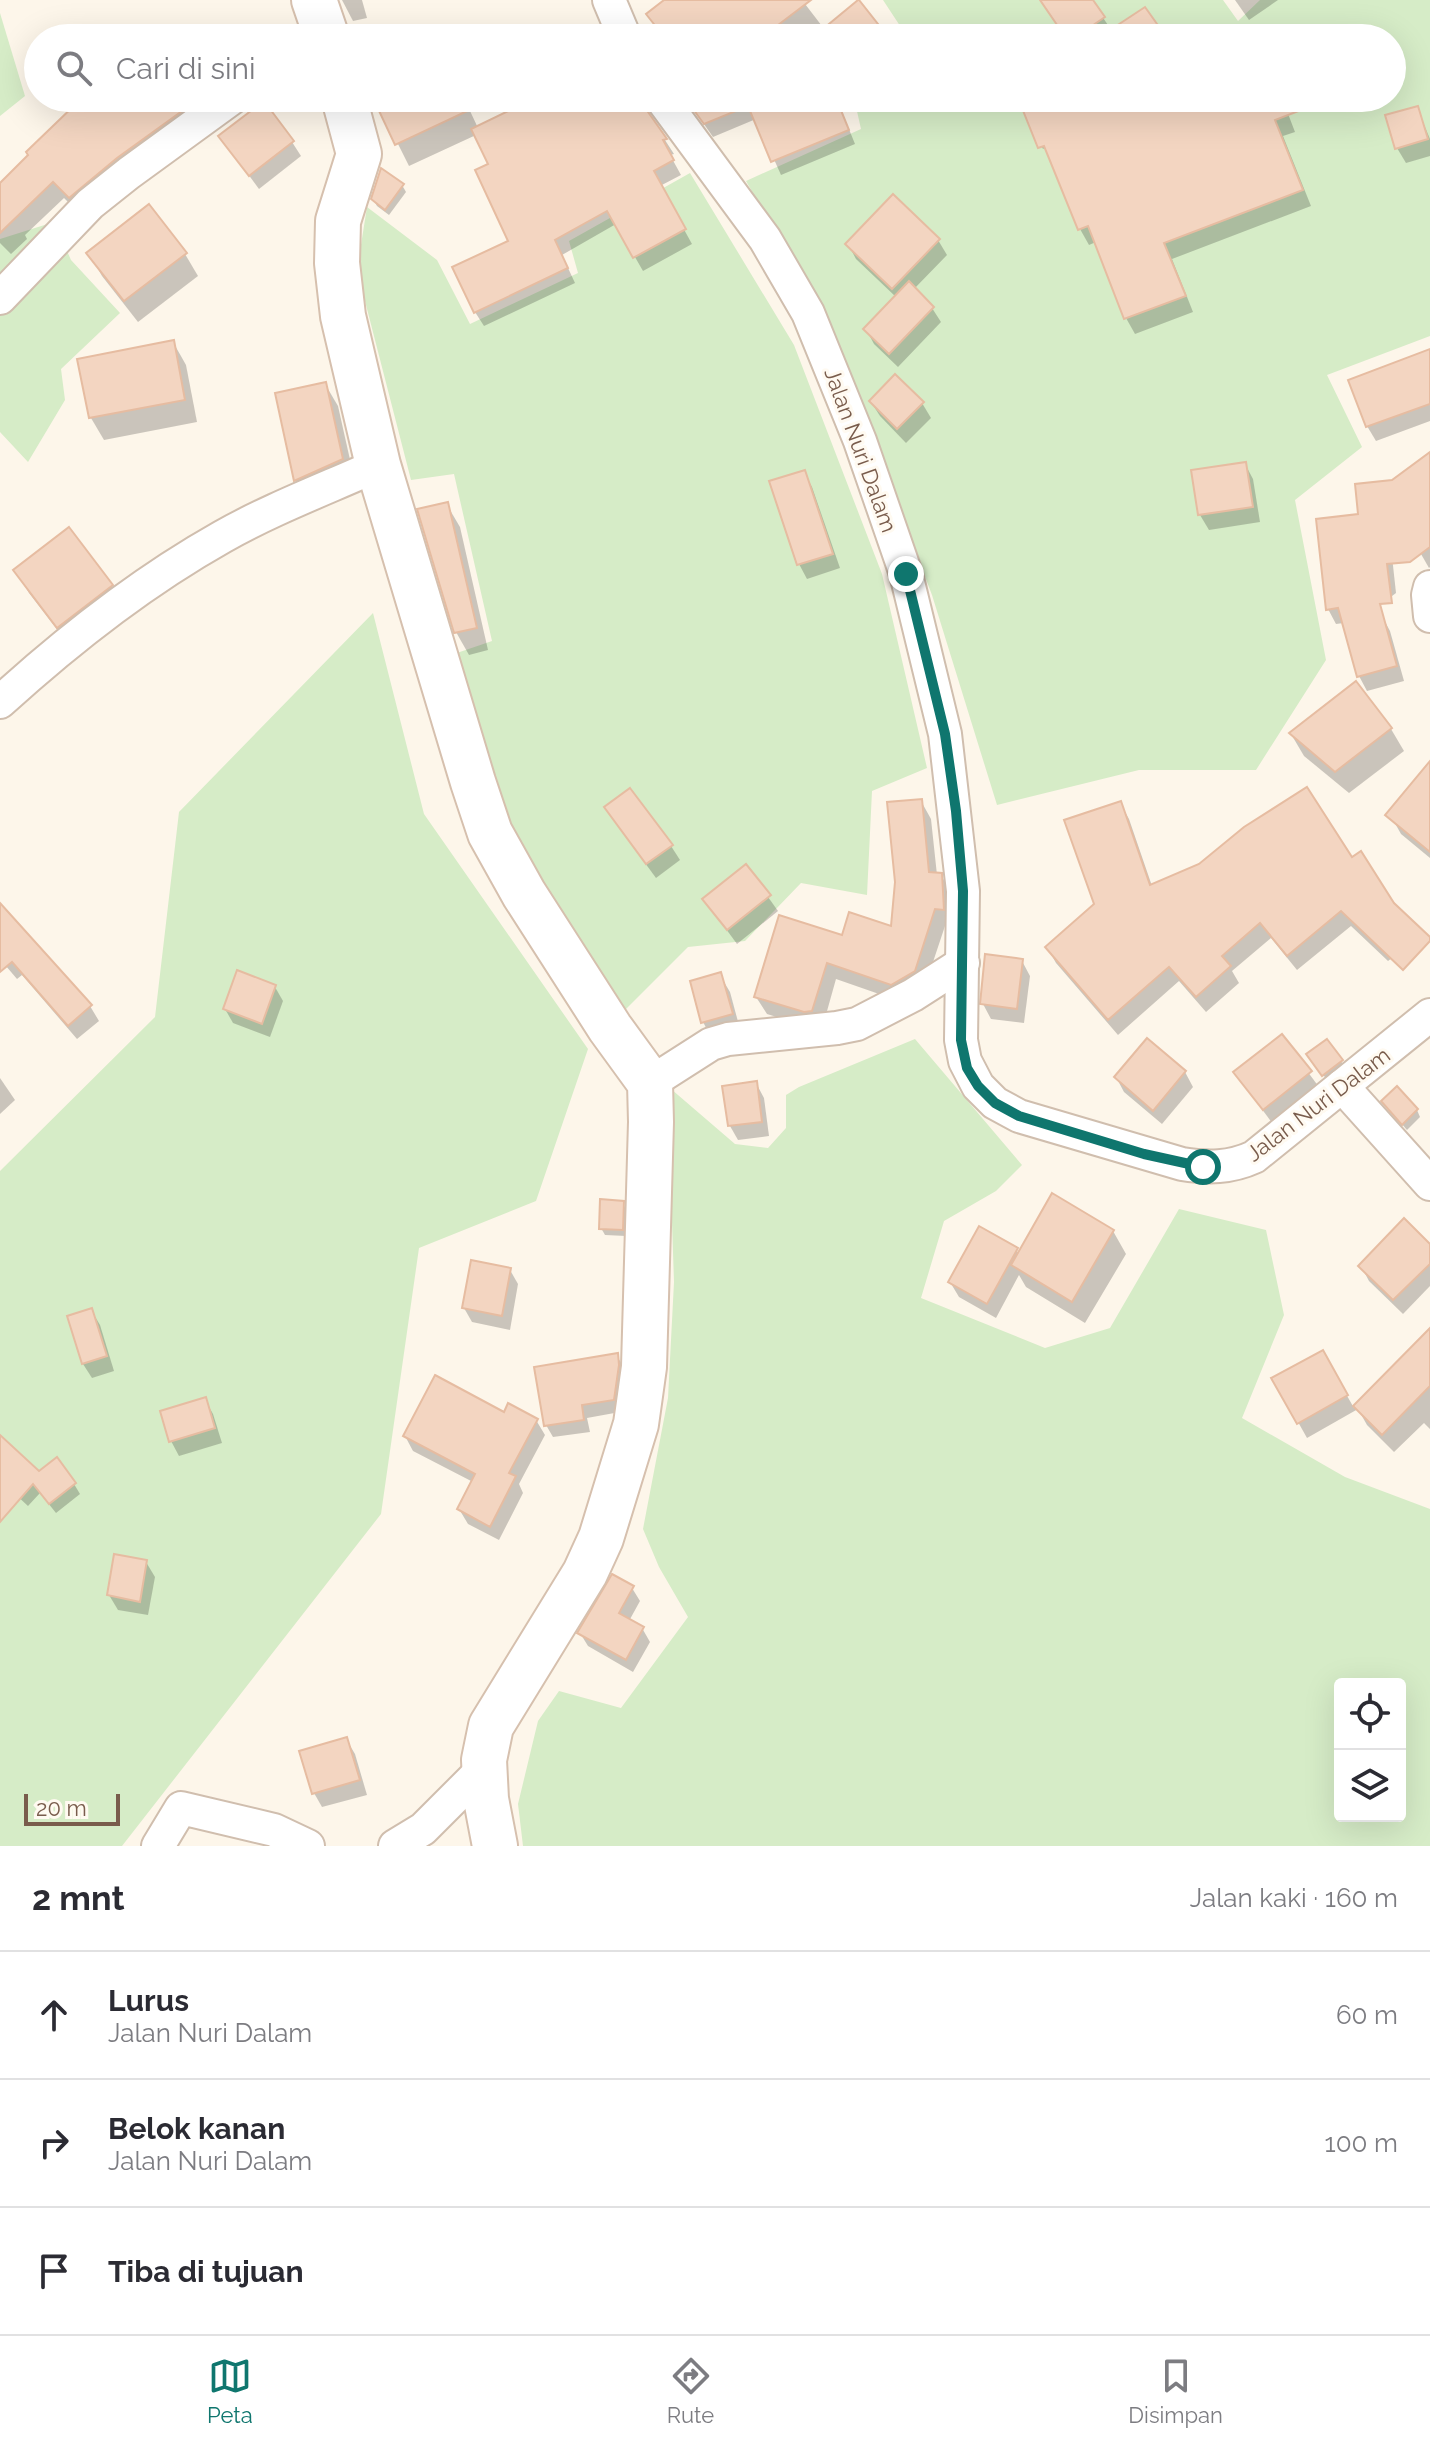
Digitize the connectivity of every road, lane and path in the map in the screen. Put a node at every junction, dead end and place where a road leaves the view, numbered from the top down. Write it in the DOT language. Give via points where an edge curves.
graph roads {
  1 [pos="314,0"];
  2 [pos="609,0"];
  3 [pos="322,24"];
  4 [pos="619,24"];
  5 [pos="213,112"];
  6 [pos="348,112"];
  7 [pos="671,112"];
  8 [pos="0,298"];
  9 [pos="378,465"];
  10 [pos="1430,587"];
  11 [pos="1430,616"];
  12 [pos="0,702"];
  13 [pos="963,963"];
  14 [pos="1430,1015"];
  15 [pos="650,1083"];
  16 [pos="1342,1086"];
  17 [pos="1430,1184"];
  18 [pos="484,1768"];
  19 [pos="158,1846"];
  20 [pos="308,1846"];
  21 [pos="395,1846"];
  22 [pos="495,1846"];
  1 -- 3 [label="main road"];
  2 -- 4 [label="street"];
  5 -- 8 [label="street" via="90,204"];
  6 -- 9 [label="main road" via="359,154 338,221 337,263 343,316"];
  7 -- 13 [label="street, Jalan Nuri Dalam" via="765,239 808,313 906,574 945,734 963,891"];
  9 -- 12 [label="street" via="222,537 137,592"];
  9 -- 15 [label="main road" via="490,833 524,894"];
  10 -- 11 [label="street"];
  13 -- 15 [label="street" via="857,1024 728,1039"];
  13 -- 16 [label="street, Jalan Nuri Dalam" via="961,1040 967,1068 995,1103 1019,1116 1182,1164 1225,1166 1254,1157"];
  14 -- 16 [label="street, Jalan Nuri Dalam"];
  15 -- 18 [label="main road" via="644,1367 636,1424 601,1538 491,1726"];
  16 -- 17 [label="street"];
  18 -- 21 [label="street" via="423,1829"];
  18 -- 22 [label="main road"];
  19 -- 20 [label="street" via="181,1808 274,1830"];
}
